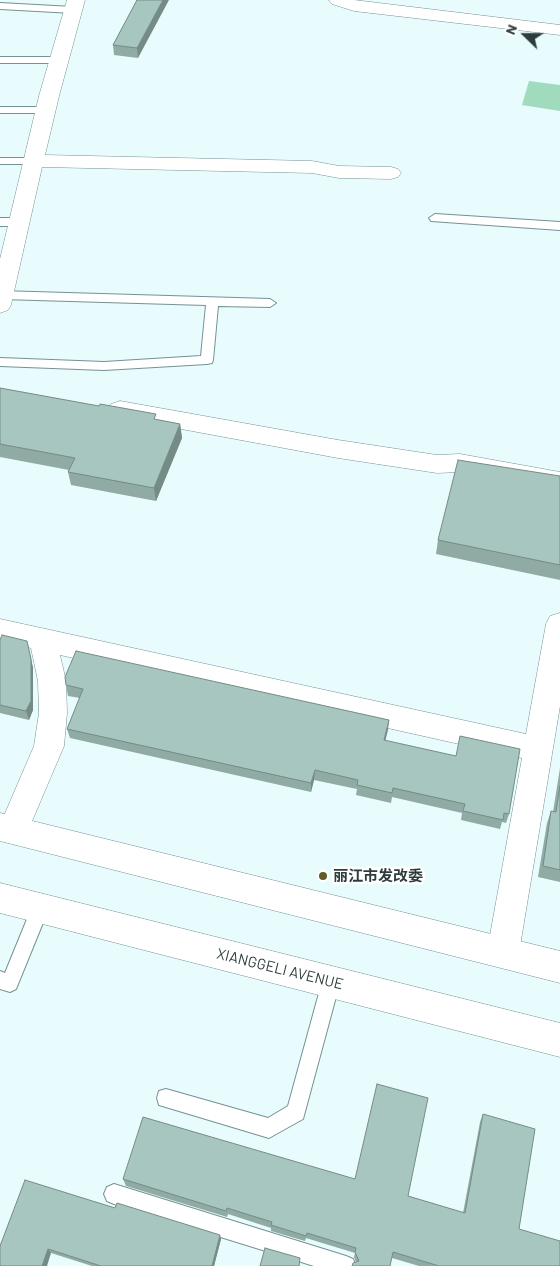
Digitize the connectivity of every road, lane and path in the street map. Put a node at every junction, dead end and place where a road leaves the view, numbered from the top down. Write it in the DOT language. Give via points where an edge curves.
graph roads {
  1 [pos="338,0"];
  2 [pos="74,5"];
  3 [pos="0,6"];
  4 [pos="560,30"];
  5 [pos="0,60"];
  6 [pos="59,60"];
  7 [pos="0,110"];
  8 [pos="46,110"];
  9 [pos="0,161"];
  10 [pos="34,161"];
  11 [pos="391,174"];
  12 [pos="435,218"];
  13 [pos="10,222"];
  14 [pos="560,226"];
  15 [pos="1,300"];
  16 [pos="212,301"];
  17 [pos="270,302"];
  18 [pos="0,362"];
  19 [pos="96,406"];
  20 [pos="560,481"];
  21 [pos="560,624"];
  22 [pos="0,630"];
  23 [pos="43,639"];
  24 [pos="554,700"];
  25 [pos="538,749"];
  26 [pos="6,829"];
  27 [pos="0,898"];
  28 [pos="40,908"];
  29 [pos="503,952"];
  30 [pos="560,966"];
  31 [pos="0,980"];
  32 [pos="330,982"];
  33 [pos="560,1040"];
  34 [pos="166,1098"];
  35 [pos="114,1194"];
  36 [pos="346,1266"];
  1 -- 4 [label="street" via="354,6"];
  2 -- 3 [label="lane"];
  2 -- 6 [label="street"];
  5 -- 6 [label="lane"];
  6 -- 8 [label="street"];
  7 -- 8 [label="lane"];
  8 -- 10 [label="street"];
  9 -- 10 [label="lane"];
  10 -- 11 [label="street" via="312,167 339,172"];
  10 -- 13 [label="street"];
  12 -- 14 [label="lane"];
  13 -- 15 [label="street"];
  15 -- 16 [label="lane"];
  16 -- 17 [label="lane"];
  16 -- 18 [label="lane" via="207,360 104,366"];
  19 -- 20 [label="street" via="338,449 437,464 460,463"];
  21 -- 24 [label="street"];
  22 -- 23 [label="street"];
  23 -- 25 [label="street"];
  23 -- 26 [label="street" via="52,681 49,746"];
  24 -- 25 [label="street"];
  25 -- 29 [label="street"];
  26 -- 29 [label="street"];
  27 -- 28 [label="street, XIANGGELI AVENUE"];
  28 -- 31 [label="lane" via="10,983"];
  28 -- 32 [label="street, XIANGGELI AVENUE"];
  29 -- 30 [label="street"];
  32 -- 33 [label="street, XIANGGELI AVENUE"];
  32 -- 34 [label="lane" via="296,1112 269,1128"];
  35 -- 36 [label="lane"];
}
